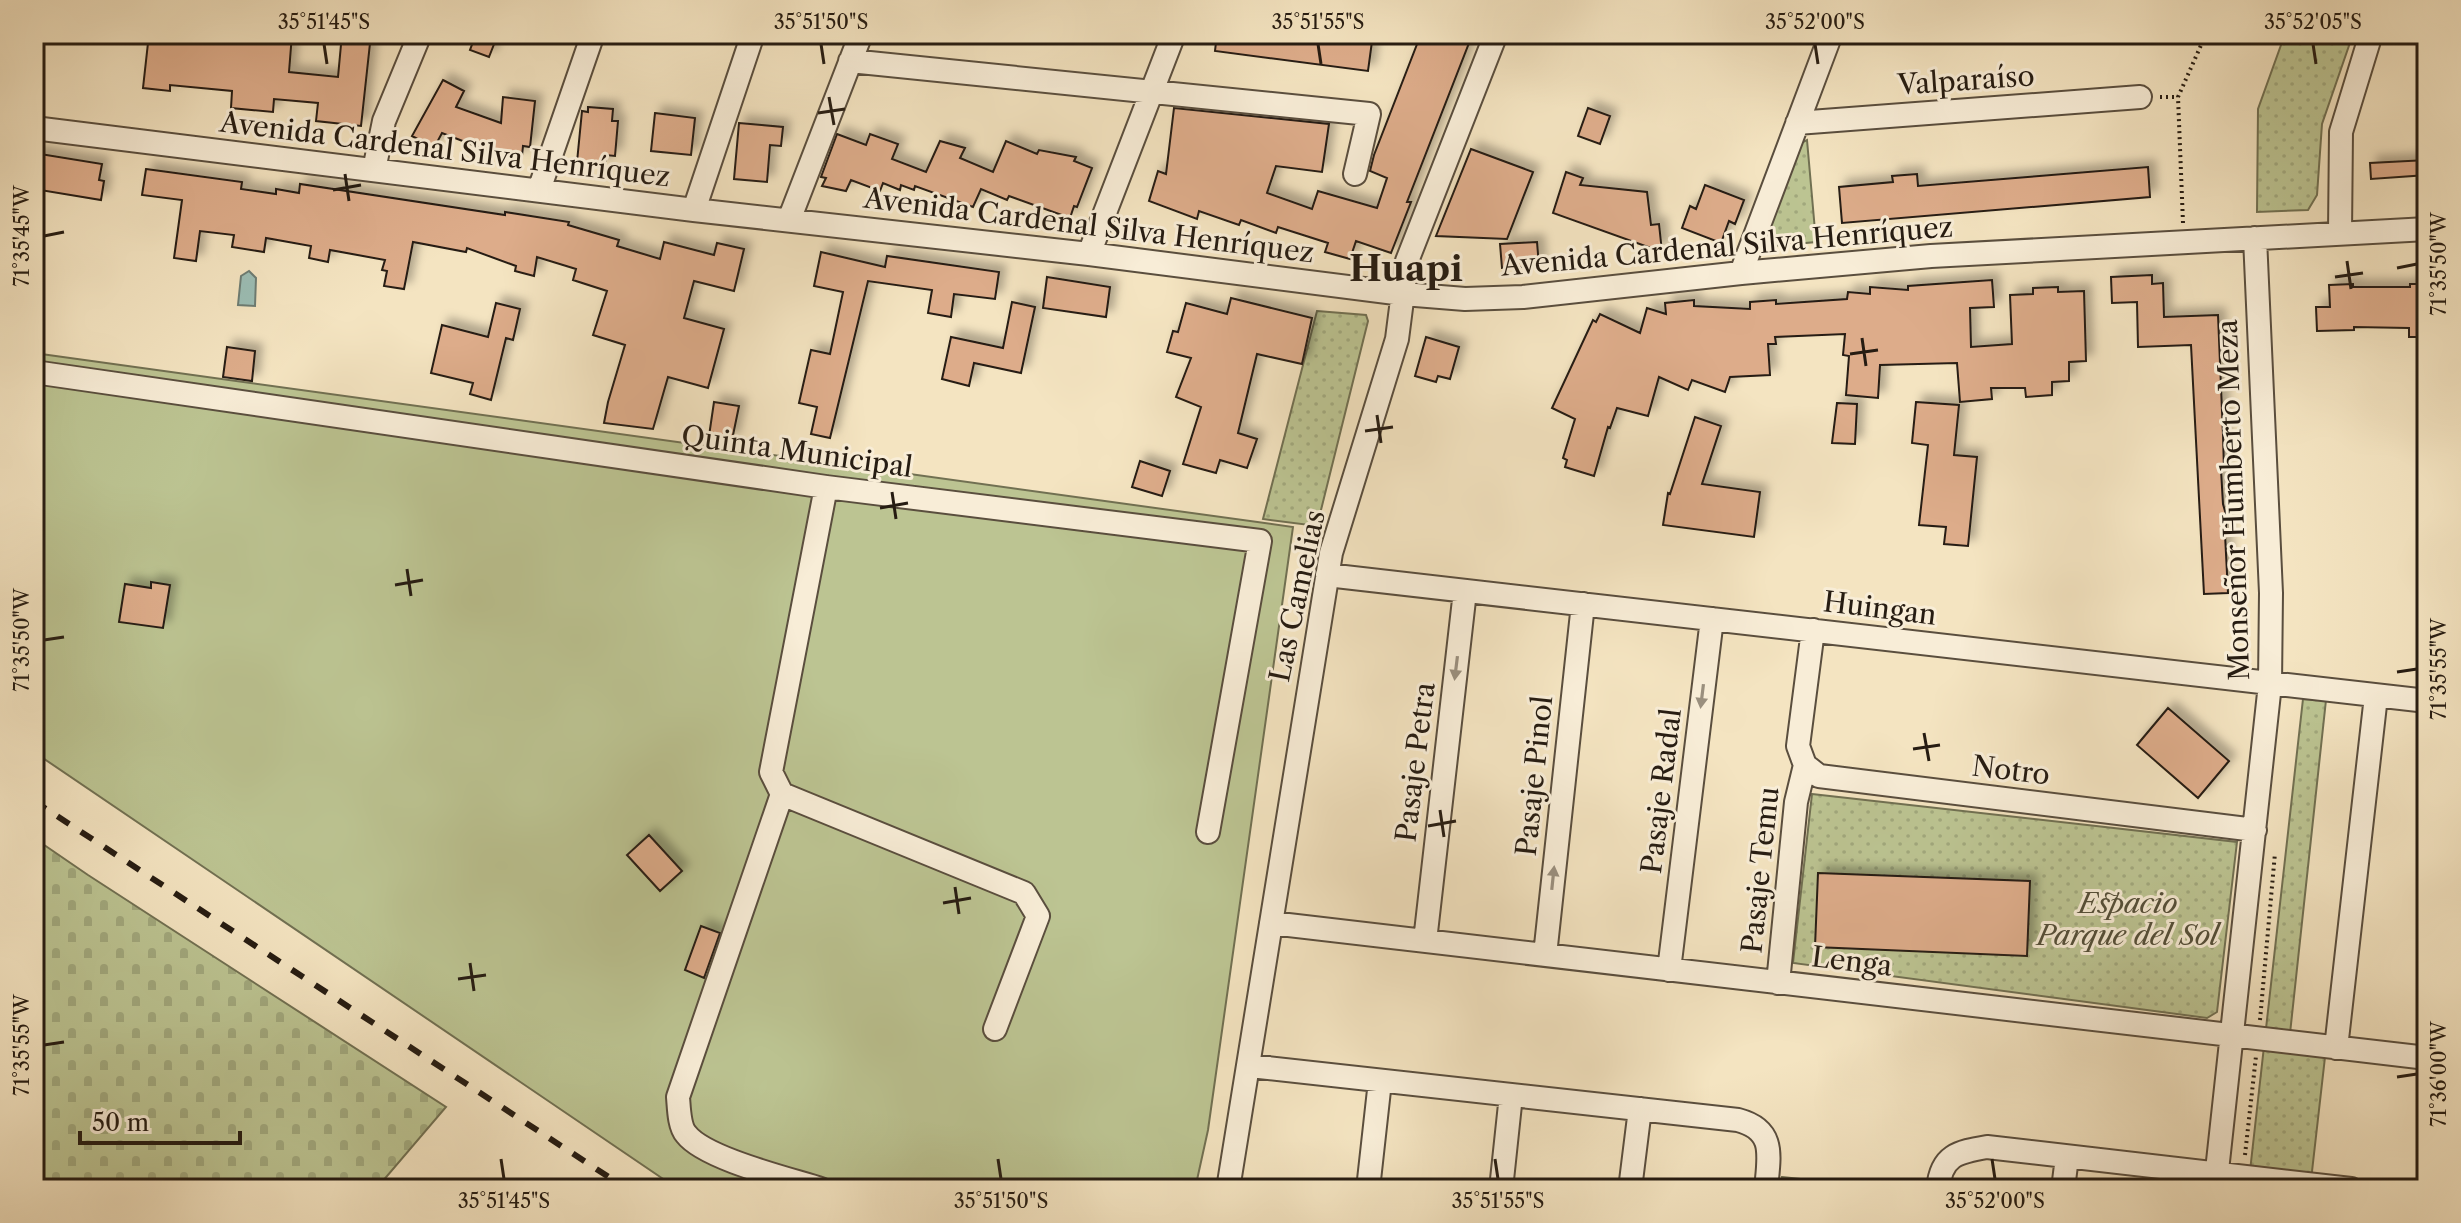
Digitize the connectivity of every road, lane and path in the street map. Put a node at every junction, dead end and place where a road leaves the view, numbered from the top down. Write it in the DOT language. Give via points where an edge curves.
graph roads {
  1 [pos="420,34"];
  2 [pos="593,34"];
  3 [pos="753,34"];
  4 [pos="861,34"];
  5 [pos="1174,34"];
  6 [pos="1496,34"];
  7 [pos="1831,34"];
  8 [pos="2206,34"];
  9 [pos="2371,34"];
  10 [pos="850,61"];
  11 [pos="1151,91"];
  12 [pos="2140,97"];
  13 [pos="1797,123"];
  14 [pos="34,128"];
  15 [pos="374,170"];
  16 [pos="1355,174"];
  17 [pos="539,190"];
  18 [pos="694,210"];
  19 [pos="789,220"];
  20 [pos="2427,229"];
  21 [pos="2340,233"];
  22 [pos="2255,238"];
  23 [pos="2184,241"];
  24 [pos="1089,254"];
  25 [pos="1741,273"];
  26 [pos="1403,294"];
  27 [pos="34,372"];
  28 [pos="826,487"];
  29 [pos="1327,575"];
  30 [pos="1465,591"];
  31 [pos="1583,604"];
  32 [pos="1712,619"];
  33 [pos="1813,630"];
  34 [pos="2270,684"];
  35 [pos="2376,696"];
  36 [pos="2427,701"];
  37 [pos="1805,765"];
  38 [pos="782,794"];
  39 [pos="2255,830"];
  40 [pos="1208,832"];
  41 [pos="1271,923"];
  42 [pos="1425,941"];
  43 [pos="1545,955"];
  44 [pos="1669,970"];
  45 [pos="1778,983"];
  46 [pos="995,1029"];
  47 [pos="2232,1036"];
  48 [pos="2336,1048"];
  49 [pos="2427,1058"];
  50 [pos="1250,1066"];
  51 [pos="1380,1081"];
  52 [pos="1511,1095"];
  53 [pos="1640,1109"];
  54 [pos="2067,1157"];
  55 [pos="2216,1182"];
  56 [pos="2322,1187"];
  57 [pos="821,1189"];
  58 [pos="1228,1189"];
  59 [pos="1368,1189"];
  60 [pos="1501,1189"];
  61 [pos="1630,1189"];
  62 [pos="1766,1189"];
  63 [pos="1938,1189"];
  64 [pos="2063,1189"];
  65 [pos="2351,1189"];
  1 -- 15 [label="street" via="384,121"];
  2 -- 17 [label="street"];
  3 -- 18 [label="street"];
  4 -- 10 [label="street"];
  5 -- 11 [label="street"];
  6 -- 26 [label="street, Las Camelias" via="1407,261"];
  7 -- 13 [label="street"];
  8 -- 23 [label="path" via="2178,97"];
  9 -- 21 [label="street" via="2341,132"];
  10 -- 11 [label="street"];
  10 -- 19 [label="street"];
  11 -- 16 [label="street" via="1369,114"];
  11 -- 24 [label="street"];
  12 -- 13 [label="street, Valparaíso"];
  13 -- 25 [label="street"];
  14 -- 15 [label="street, Avenida Cardenal Silva Henríquez"];
  15 -- 17 [label="street, Avenida Cardenal Silva Henríquez"];
  17 -- 18 [label="street, Avenida Cardenal Silva Henríquez"];
  18 -- 19 [label="street, Avenida Cardenal Silva Henríquez"];
  19 -- 24 [label="street, Avenida Cardenal Silva Henríquez"];
  20 -- 21 [label="street, Avenida Cardenal Silva Henríquez"];
  21 -- 22 [label="street, Avenida Cardenal Silva Henríquez"];
  22 -- 23 [label="street, Avenida Cardenal Silva Henríquez"];
  22 -- 34 [label="street, Monseñor Humberto Meza" via="2271,593"];
  23 -- 25 [label="street, Avenida Cardenal Silva Henríquez"];
  24 -- 26 [label="street, Avenida Cardenal Silva Henríquez"];
  25 -- 26 [label="street, Avenida Cardenal Silva Henríquez" via="1523,297"];
  26 -- 29 [label="street, Las Camelias" via="1395,348"];
  27 -- 28 [label="street, Quinta Municipal"];
  28 -- 38 [label="street" via="771,772"];
  28 -- 40 [label="street, Quinta Municipal" via="1260,541"];
  29 -- 30 [label="street, Huingan"];
  29 -- 41 [label="street, Las Camelias"];
  30 -- 31 [label="street, Huingan"];
  30 -- 42 [label="street, Pasaje Petra, one-way"];
  31 -- 32 [label="street, Huingan"];
  43 -- 31 [label="street, Pasaje Pinol, one-way"];
  32 -- 33 [label="street, Huingan"];
  32 -- 44 [label="street, Pasaje Radal, one-way"];
  33 -- 34 [label="street, Huingan"];
  33 -- 37 [label="street" via="1798,746"];
  34 -- 35 [label="street, Huingan"];
  34 -- 39 [label="street, Monseñor Humberto Meza"];
  35 -- 36 [label="street, Huingan"];
  35 -- 48 [label="street"];
  37 -- 39 [label="street, Notro" via="1828,778"];
  37 -- 45 [label="street, Pasaje Temu" via="1796,802"];
  38 -- 46 [label="street" via="1024,893 1038,916"];
  38 -- 57 [label="street" via="678,1097 686,1134 715,1154"];
  39 -- 47 [label="street, Monseñor Humberto Meza"];
  41 -- 42 [label="street, Lenga"];
  41 -- 50 [label="street, Las Camelias"];
  42 -- 43 [label="street, Lenga"];
  43 -- 44 [label="street, Lenga"];
  44 -- 45 [label="street, Lenga"];
  45 -- 47 [label="street, Lenga"];
  47 -- 48 [label="street, Lenga"];
  47 -- 55 [label="street, Monseñor Humberto Meza"];
  48 -- 49 [label="street, Lenga"];
  50 -- 51 [label="street"];
  50 -- 58 [label="street, Las Camelias"];
  51 -- 52 [label="street"];
  51 -- 59 [label="street"];
  52 -- 53 [label="street"];
  52 -- 60 [label="street"];
  53 -- 61 [label="street"];
  53 -- 62 [label="street" via="1752,1124 1765,1135"];
  54 -- 55 [label="street"];
  54 -- 63 [label="street" via="1987,1147 1957,1152 1946,1163"];
  54 -- 64 [label="street"];
  55 -- 56 [label="street"];
  56 -- 65 [label="street"];
}
